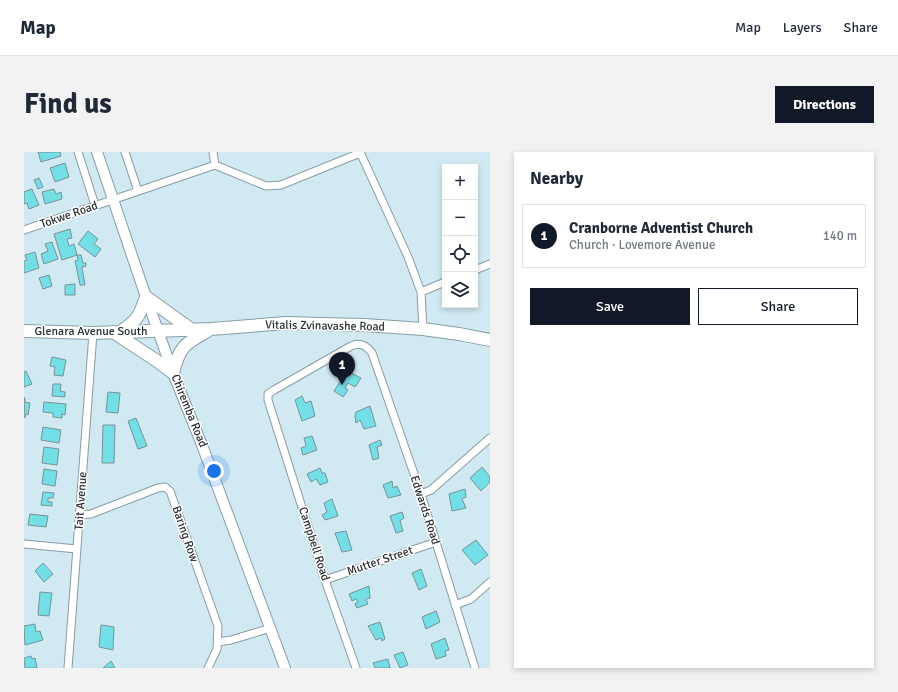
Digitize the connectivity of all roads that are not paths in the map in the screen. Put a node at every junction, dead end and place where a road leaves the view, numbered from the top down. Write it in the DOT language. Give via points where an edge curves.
graph roads {
  1 [pos="78,152"];
  2 [pos="97,152"];
  3 [pos="124,152"];
  4 [pos="213,152"];
  5 [pos="360,152"];
  6 [pos="215,165"];
  7 [pos="138,191"];
  8 [pos="114,200"];
  9 [pos="95,205"];
  10 [pos="24,230"];
  11 [pos="490,264"];
  12 [pos="478,269"];
  13 [pos="442,283"];
  14 [pos="421,292"];
  15 [pos="146,297"];
  16 [pos="211,329"];
  17 [pos="192,330"];
  18 [pos="423,330"];
  19 [pos="24,331"];
  20 [pos="158,331"];
  21 [pos="116,332"];
  22 [pos="93,333"];
  23 [pos="490,340"];
  24 [pos="372,353"];
  25 [pos="174,373"];
  26 [pos="490,438"];
  27 [pos="421,494"];
  28 [pos="80,515"];
  29 [pos="436,542"];
  30 [pos="24,544"];
  31 [pos="77,549"];
  32 [pos="325,580"];
  33 [pos="490,582"];
  34 [pos="455,605"];
  35 [pos="271,628"];
  36 [pos="218,642"];
  37 [pos="68,668"];
  38 [pos="208,668"];
  39 [pos="286,668"];
  40 [pos="356,668"];
  41 [pos="475,668"];
  1 -- 9 [label="street"];
  2 -- 8 [label="main road, Chiremba Road"];
  3 -- 7 [label="street"];
  4 -- 6 [label="street"];
  5 -- 6 [label="street" via="281,186 272,187"];
  5 -- 14 [label="street" via="408,257"];
  6 -- 7 [label="street, Tokwe Road"];
  7 -- 8 [label="street, Tokwe Road"];
  8 -- 9 [label="street, Tokwe Road"];
  8 -- 15 [label="main road, Chiremba Road"];
  9 -- 10 [label="street, Tokwe Road"];
  11 -- 12 [label="street"];
  13 -- 14 [label="street"];
  14 -- 18 [label="street"];
  15 -- 17 [label="main road"];
  15 -- 20 [label="main road, Chiremba Road"];
  15 -- 21 [label="main road" via="138,318"];
  16 -- 17 [label="main road, Vitalis Zvinavashe Road"];
  16 -- 18 [label="main road, Vitalis Zvinavashe Road" via="286,323"];
  16 -- 25 [label="main road" via="181,350"];
  17 -- 20 [label="main road, Vitalis Zvinavashe Road"];
  18 -- 23 [label="main road, Vitalis Zvinavashe Road"];
  19 -- 22 [label="main road, Glenara Avenue South"];
  20 -- 21 [label="main road, Glenara Avenue South"];
  20 -- 25 [label="main road, Chiremba Road"];
  21 -- 22 [label="main road, Glenara Avenue South"];
  21 -- 25 [label="main road"];
  22 -- 28 [label="street, Tait Avenue"];
  24 -- 27 [label="street, Edwards Road"];
  24 -- 32 [label="street, Campbell Road" via="363,344 350,346 268,394 273,420"];
  25 -- 35 [label="main road, Chiremba Road"];
  26 -- 27 [label="street" via="431,490"];
  27 -- 29 [label="street, Edwards Road"];
  28 -- 31 [label="street, Tait Avenue"];
  28 -- 36 [label="street, Baring Row" via="91,514 158,488 165,487 170,491 218,626"];
  29 -- 32 [label="street, Mutter Street"];
  29 -- 34 [label="street, Edwards Road"];
  30 -- 31 [label="street"];
  31 -- 37 [label="street, Tait Avenue"];
  32 -- 40 [label="street, Campbell Road"];
  33 -- 34 [label="street" via="471,599"];
  34 -- 41 [label="street, Edwards Road"];
  35 -- 36 [label="street"];
  35 -- 39 [label="main road, Chiremba Road"];
  36 -- 38 [label="street, Baring Row"];
}
